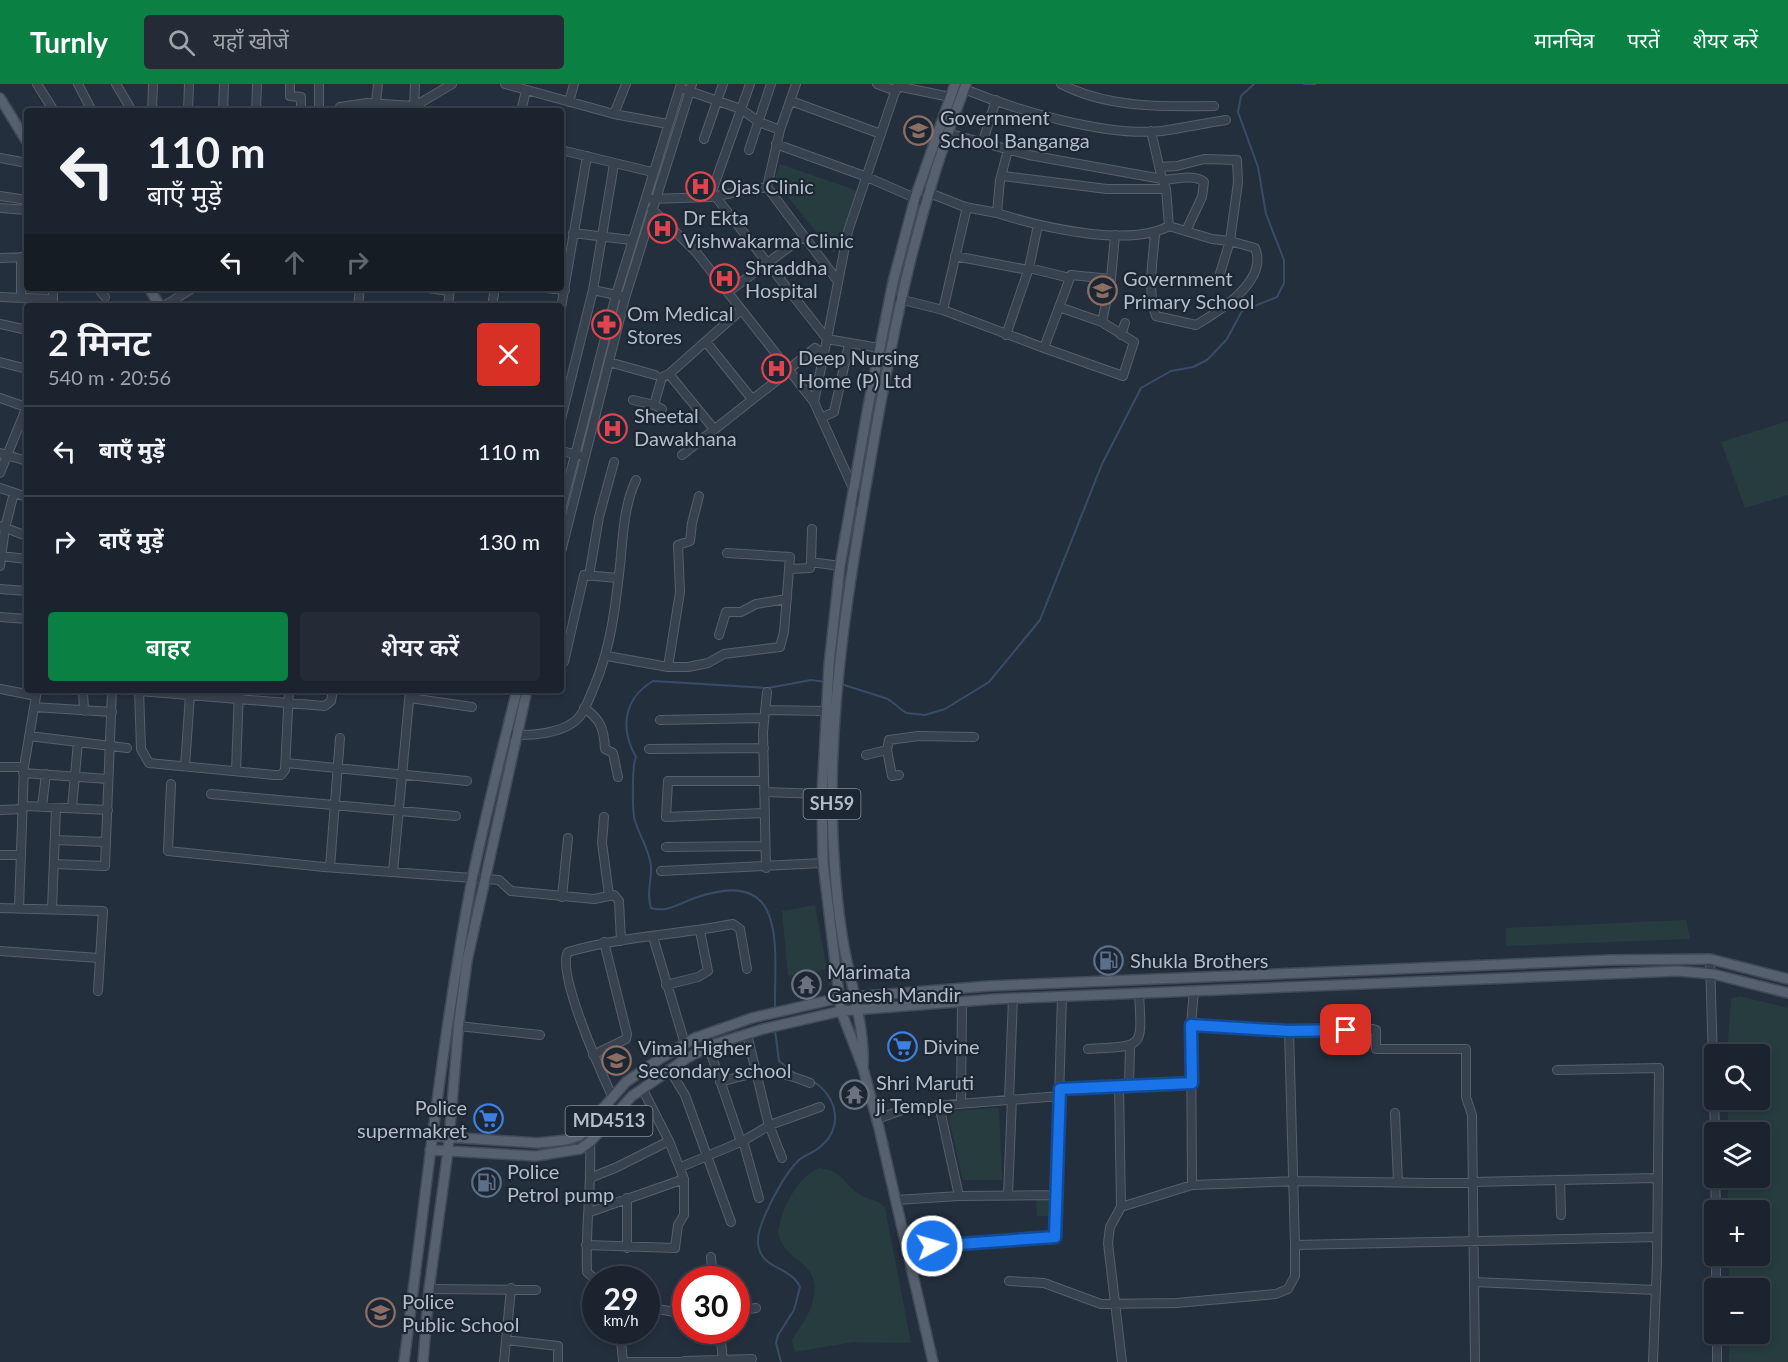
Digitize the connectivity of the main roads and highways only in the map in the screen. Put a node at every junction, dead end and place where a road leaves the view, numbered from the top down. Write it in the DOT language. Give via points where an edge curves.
graph roads {
  1 [pos="961,86"];
  2 [pos="0,98"];
  3 [pos="3,107"];
  4 [pos="24,138"];
  5 [pos="922,198"];
  6 [pos="517,693"];
  7 [pos="526,693"];
  8 [pos="511,735"];
  9 [pos="1788,980"];
  10 [pos="1788,993"];
  11 [pos="853,996"];
  12 [pos="839,998"];
  13 [pos="855,1009"];
  14 [pos="841,1011"];
  15 [pos="863,1068"];
  16 [pos="431,1136"];
  17 [pos="450,1139"];
  18 [pos="430,1150"];
  19 [pos="448,1151"];
  20 [pos="404,1362"];
  21 [pos="423,1362"];
  22 [pos="933,1362"];
  1 -- 5 [label="main road, SH59"];
  1 -- 5 [label="main road, SH59" via="950,97"];
  2 -- 3 [label="main road"];
  3 -- 4 [label="main road"];
  5 -- 11 [label="main road, SH59" via="899,299 862,508 838,694 833,833"];
  5 -- 12 [label="main road, SH59" via="879,348 840,566 829,664 822,794 823,863"];
  6 -- 8 [label="main road"];
  7 -- 8 [label="main road"];
  8 -- 16 [label="main road" via="473,877"];
  8 -- 17 [label="main road" via="467,961"];
  9 -- 11 [label="main road" via="1710,959 989,986"];
  10 -- 13 [label="main road" via="1713,974 1648,972 962,1000"];
  11 -- 12 [label="main road"];
  11 -- 13 [label="main road, SH59"];
  12 -- 14 [label="main road, SH59"];
  12 -- 17 [label="main road, MD4513" via="770,1014 685,1044 612,1096 579,1136 538,1143"];
  13 -- 14 [label="main road"];
  13 -- 15 [label="main road" via="864,1044"];
  14 -- 15 [label="main road"];
  14 -- 19 [label="main road, MD4513" via="772,1026 708,1048 642,1088 590,1142 567,1153 536,1156"];
  15 -- 22 [label="main road"];
  16 -- 17 [label="main road, MD4513"];
  16 -- 18 [label="main road"];
  17 -- 19 [label="main road"];
  18 -- 19 [label="main road, MD4513"];
  18 -- 20 [label="main road"];
  19 -- 21 [label="main road"];
}
